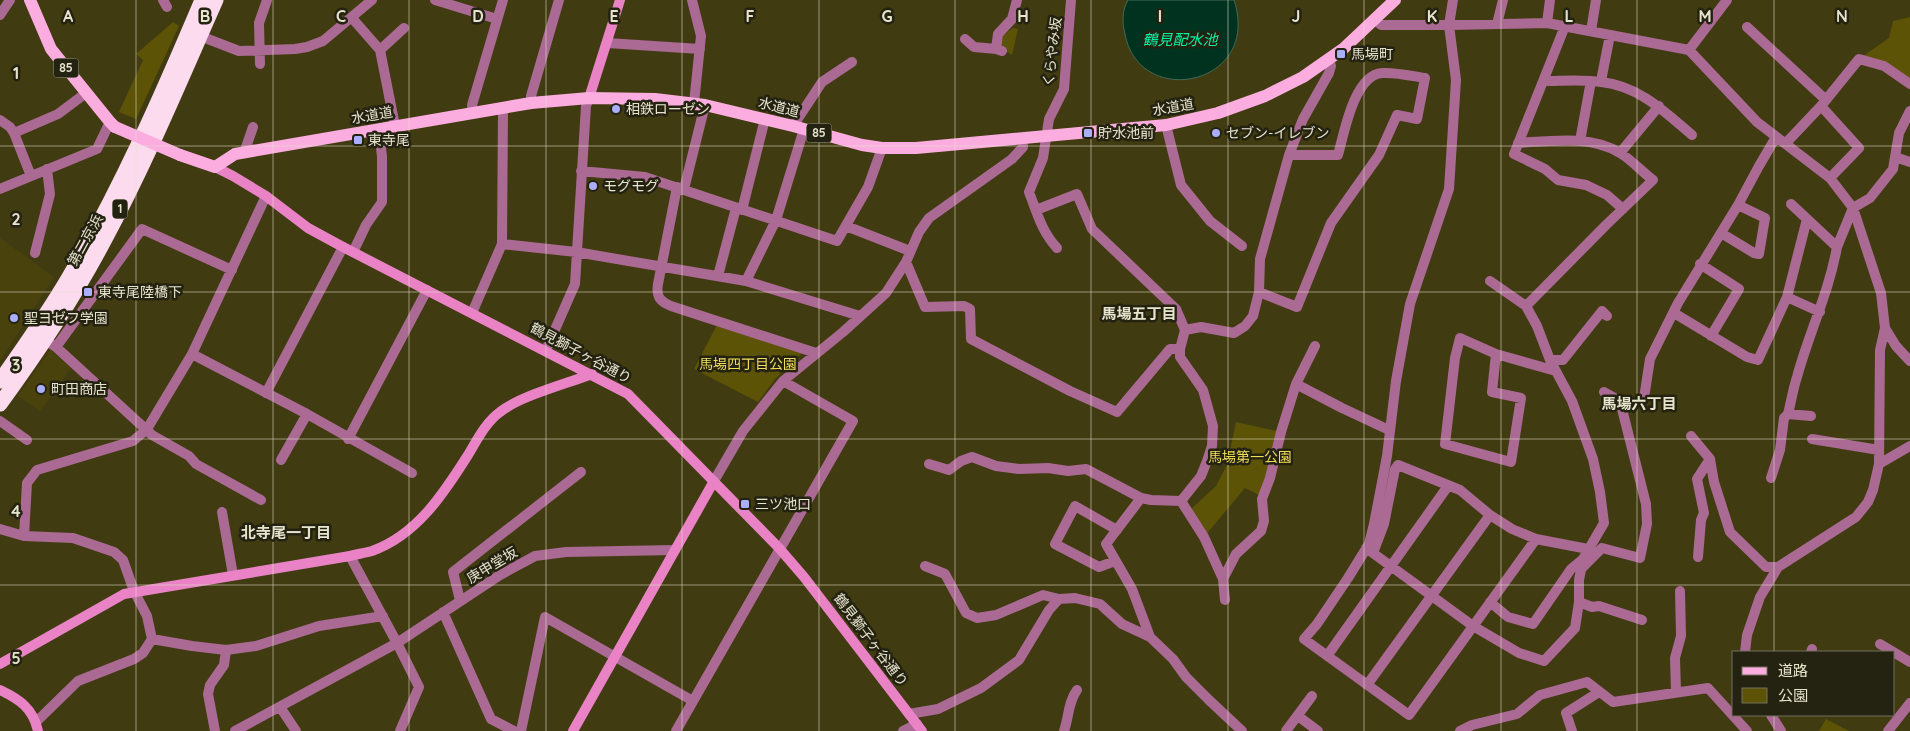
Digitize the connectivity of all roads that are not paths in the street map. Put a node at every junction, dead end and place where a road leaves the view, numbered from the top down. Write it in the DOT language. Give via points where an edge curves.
graph roads {
  1 [pos="10,0"];
  2 [pos="30,0"];
  3 [pos="202,0"];
  4 [pos="216,0"];
  5 [pos="267,0"];
  6 [pos="372,0"];
  7 [pos="435,0"];
  8 [pos="503,0"];
  9 [pos="559,0"];
  10 [pos="620,0"];
  11 [pos="692,0"];
  12 [pos="1017,0"];
  13 [pos="1078,0"];
  14 [pos="1395,0"];
  15 [pos="1453,0"];
  16 [pos="1502,0"];
  17 [pos="1550,0"];
  18 [pos="1596,0"];
  19 [pos="1727,0"];
  20 [pos="1071,4"];
  21 [pos="0,15"];
  22 [pos="352,18"];
  23 [pos="497,18"];
  24 [pos="1376,20"];
  25 [pos="1547,23"];
  26 [pos="1497,24"];
  27 [pos="1449,25"];
  28 [pos="1565,26"];
  29 [pos="1747,27"];
  30 [pos="404,28"];
  31 [pos="1591,31"];
  32 [pos="1610,35"];
  33 [pos="200,36"];
  34 [pos="965,38"];
  35 [pos="607,43"];
  36 [pos="700,49"];
  37 [pos="380,50"];
  38 [pos="1689,50"];
  39 [pos="260,51"];
  40 [pos="1329,60"];
  41 [pos="852,62"];
  42 [pos="260,64"];
  43 [pos="1596,81"];
  44 [pos="1544,82"];
  45 [pos="1910,84"];
  46 [pos="86,93"];
  47 [pos="589,98"];
  48 [pos="1823,103"];
  49 [pos="531,104"];
  50 [pos="700,104"];
  51 [pos="1659,106"];
  52 [pos="502,108"];
  53 [pos="1910,111"];
  54 [pos="473,114"];
  55 [pos="765,119"];
  56 [pos="0,120"];
  57 [pos="112,124"];
  58 [pos="1166,125"];
  59 [pos="395,126"];
  60 [pos="253,127"];
  61 [pos="798,127"];
  62 [pos="379,129"];
  63 [pos="14,133"];
  64 [pos="1047,135"];
  65 [pos="1692,135"];
  66 [pos="1776,137"];
  67 [pos="1022,138"];
  68 [pos="1580,141"];
  69 [pos="1518,143"];
  70 [pos="1786,144"];
  71 [pos="882,148"];
  72 [pos="244,153"];
  73 [pos="1620,153"];
  74 [pos="1289,155"];
  75 [pos="1895,157"];
  76 [pos="1910,162"];
  77 [pos="215,168"];
  78 [pos="47,169"];
  79 [pos="581,171"];
  80 [pos="31,176"];
  81 [pos="1830,178"];
  82 [pos="680,188"];
  83 [pos="0,189"];
  84 [pos="266,196"];
  85 [pos="1791,204"];
  86 [pos="1738,205"];
  87 [pos="1853,208"];
  88 [pos="739,209"];
  89 [pos="1624,209"];
  90 [pos="1036,210"];
  91 [pos="1807,219"];
  92 [pos="776,220"];
  93 [pos="846,226"];
  94 [pos="1721,233"];
  95 [pos="502,244"];
  96 [pos="1242,246"];
  97 [pos="343,247"];
  98 [pos="1837,247"];
  99 [pos="1058,248"];
  100 [pos="910,251"];
  101 [pos="353,252"];
  102 [pos="576,252"];
  103 [pos="35,253"];
  104 [pos="906,262"];
  105 [pos="1700,264"];
  106 [pos="661,266"];
  107 [pos="232,270"];
  108 [pos="718,276"];
  109 [pos="746,281"];
  110 [pos="1490,281"];
  111 [pos="427,290"];
  112 [pos="1259,292"];
  113 [pos="1787,297"];
  114 [pos="1526,306"];
  115 [pos="1820,312"];
  116 [pos="472,313"];
  117 [pos="1674,313"];
  118 [pos="860,316"];
  119 [pos="1607,316"];
  120 [pos="1885,328"];
  121 [pos="1185,330"];
  122 [pos="1710,336"];
  123 [pos="51,344"];
  124 [pos="1315,346"];
  125 [pos="1180,349"];
  126 [pos="546,350"];
  127 [pos="816,353"];
  128 [pos="192,354"];
  129 [pos="1496,354"];
  130 [pos="1550,360"];
  131 [pos="1910,361"];
  132 [pos="1556,371"];
  133 [pos="592,374"];
  134 [pos="0,381"];
  135 [pos="783,381"];
  136 [pos="1296,384"];
  137 [pos="1604,392"];
  138 [pos="266,393"];
  139 [pos="1644,398"];
  140 [pos="0,404"];
  141 [pos="306,414"];
  142 [pos="1788,414"];
  143 [pos="1811,416"];
  144 [pos="0,421"];
  145 [pos="147,429"];
  146 [pos="1390,430"];
  147 [pos="1691,436"];
  148 [pos="348,438"];
  149 [pos="27,440"];
  150 [pos="1812,440"];
  151 [pos="1910,446"];
  152 [pos="1879,450"];
  153 [pos="1710,459"];
  154 [pos="282,460"];
  155 [pos="929,464"];
  156 [pos="1879,464"];
  157 [pos="580,472"];
  158 [pos="412,473"];
  159 [pos="1771,478"];
  160 [pos="714,481"];
  161 [pos="1448,486"];
  162 [pos="1141,498"];
  163 [pos="261,500"];
  164 [pos="1181,501"];
  165 [pos="222,512"];
  166 [pos="1490,515"];
  167 [pos="0,529"];
  168 [pos="1117,530"];
  169 [pos="24,536"];
  170 [pos="1536,539"];
  171 [pos="779,548"];
  172 [pos="1588,549"];
  173 [pos="675,550"];
  174 [pos="1370,551"];
  175 [pos="350,556"];
  176 [pos="1698,557"];
  177 [pos="1115,560"];
  178 [pos="1582,564"];
  179 [pos="925,566"];
  180 [pos="1391,566"];
  181 [pos="1778,567"];
  182 [pos="234,575"];
  183 [pos="1223,579"];
  184 [pos="134,591"];
  185 [pos="1680,591"];
  186 [pos="1432,596"];
  187 [pos="1059,599"];
  188 [pos="460,600"];
  189 [pos="1225,600"];
  190 [pos="1490,602"];
  191 [pos="1579,602"];
  192 [pos="443,612"];
  193 [pos="383,616"];
  194 [pos="1642,620"];
  195 [pos="1473,626"];
  196 [pos="1150,637"];
  197 [pos="152,639"];
  198 [pos="398,642"];
  199 [pos="1880,644"];
  200 [pos="226,650"];
  201 [pos="1745,651"];
  202 [pos="1892,651"];
  203 [pos="1895,653"];
  204 [pos="615,656"];
  205 [pos="1326,656"];
  206 [pos="1910,662"];
  207 [pos="0,664"];
  208 [pos="1367,685"];
  209 [pos="0,690"];
  210 [pos="1077,690"];
  211 [pos="1599,692"];
  212 [pos="1676,692"];
  213 [pos="1312,696"];
  214 [pos="693,701"];
  215 [pos="1910,703"];
  216 [pos="280,706"];
  217 [pos="909,714"];
  218 [pos="1732,714"];
  219 [pos="1298,716"];
  220 [pos="1733,716"];
  221 [pos="1772,716"];
  222 [pos="37,727"];
  223 [pos="919,728"];
  224 [pos="215,731"];
  225 [pos="235,731"];
  226 [pos="296,731"];
  227 [pos="400,731"];
  228 [pos="514,731"];
  229 [pos="521,731"];
  230 [pos="573,731"];
  231 [pos="676,731"];
  232 [pos="903,731"];
  233 [pos="1064,731"];
  234 [pos="1242,731"];
  235 [pos="1286,731"];
  236 [pos="1318,731"];
  237 [pos="1460,731"];
  238 [pos="1572,731"];
  239 [pos="1747,731"];
  240 [pos="1781,731"];
  241 [pos="1888,731"];
  1 -- 21 [label="street"];
  2 -- 46 [label="main road, 85" via="48,44"];
  3 -- 134 [label="highway, 第二京浜 / 1" via="150,120 97,228 34,333"];
  4 -- 33 [label="highway, 第二京浜 / 1"];
  5 -- 39 [label="street" via="259,23"];
  6 -- 22 [label="street"];
  7 -- 23 [label="street"];
  8 -- 23 [label="street"];
  9 -- 49 [label="street"];
  10 -- 35 [label="street"];
  11 -- 36 [label="street" via="701,36"];
  12 -- 34 [label="street" via="1012,19 998,34 999,50 974,46"];
  13 -- 20 [label="street"];
  14 -- 24 [label="main road, 水道道 / 85"];
  15 -- 27 [label="street"];
  16 -- 26 [label="street"];
  17 -- 25 [label="street"];
  18 -- 31 [label="street"];
  19 -- 38 [label="street"];
  20 -- 64 [label="street, くらやみ坂" via="1064,90 1049,120"];
  22 -- 37 [label="street"];
  22 -- 39 [label="street" via="323,42 295,49"];
  23 -- 54 [label="street" via="472,105"];
  24 -- 27 [label="street" via="1381,25"];
  24 -- 40 [label="main road, 水道道 / 85"];
  25 -- 26 [label="street"];
  25 -- 28 [label="street"];
  26 -- 27 [label="street"];
  27 -- 146 [label="street" via="1456,80 1448,189 1410,304"];
  28 -- 31 [label="street"];
  28 -- 44 [label="street"];
  29 -- 48 [label="street"];
  30 -- 37 [label="street"];
  31 -- 32 [label="street"];
  32 -- 38 [label="street"];
  32 -- 43 [label="street"];
  33 -- 39 [label="street" via="238,51"];
  33 -- 123 [label="highway, 第二京浜 / 1" via="163,121"];
  35 -- 36 [label="street"];
  35 -- 47 [label="street"];
  36 -- 50 [label="street"];
  37 -- 59 [label="street"];
  38 -- 66 [label="street" via="1757,122"];
  39 -- 42 [label="street"];
  40 -- 58 [label="main road, 水道道 / 85" via="1265,96 1218,113"];
  40 -- 74 [label="street" via="1332,66 1303,119"];
  41 -- 61 [label="street" via="822,82"];
  43 -- 44 [label="street"];
  43 -- 51 [label="street" via="1620,85"];
  43 -- 68 [label="street"];
  44 -- 69 [label="street"];
  45 -- 48 [label="street" via="1884,66 1859,59"];
  46 -- 57 [label="main road, 85"];
  46 -- 63 [label="street" via="58,114"];
  47 -- 49 [label="main road, 水道道 / 85"];
  47 -- 50 [label="main road, 水道道 / 85" via="654,99"];
  47 -- 79 [label="street"];
  48 -- 70 [label="street"];
  48 -- 81 [label="street" via="1859,148"];
  49 -- 52 [label="main road, 水道道 / 85"];
  50 -- 55 [label="main road, 水道道 / 85"];
  50 -- 82 [label="street"];
  51 -- 65 [label="street"];
  51 -- 73 [label="street"];
  52 -- 54 [label="main road, 水道道 / 85"];
  52 -- 95 [label="street"];
  53 -- 75 [label="street" via="1900,133"];
  54 -- 59 [label="main road, 水道道 / 85"];
  55 -- 61 [label="main road, 水道道 / 85"];
  55 -- 88 [label="street"];
  56 -- 63 [label="street"];
  57 -- 77 [label="main road, 鶴見獅子ヶ谷通り / 85, bridge"];
  57 -- 78 [label="street" via="97,149"];
  58 -- 64 [label="main road, 水道道 / 85"];
  58 -- 96 [label="street" via="1181,185 1210,221"];
  59 -- 62 [label="main road, 水道道 / 85"];
  60 -- 72 [label="street"];
  61 -- 71 [label="main road, 水道道 / 85"];
  61 -- 92 [label="street"];
  62 -- 72 [label="main road, 水道道 / 85"];
  62 -- 101 [label="street" via="382,202"];
  63 -- 80 [label="street"];
  64 -- 67 [label="main road, 水道道 / 85"];
  64 -- 90 [label="street, くらやみ坂" via="1043,158 1029,192"];
  66 -- 70 [label="street"];
  66 -- 86 [label="street"];
  67 -- 71 [label="main road, 水道道 / 85"];
  67 -- 100 [label="street" via="1023,147 1012,159 929,218"];
  68 -- 69 [label="street"];
  68 -- 73 [label="street"];
  69 -- 89 [label="street" via="1514,154 1545,169 1558,180 1586,185 1607,195"];
  70 -- 81 [label="street"];
  71 -- 93 [label="street" via="868,187"];
  72 -- 77 [label="main road, 水道道 / 85" via="235,154"];
  73 -- 89 [label="street" via="1653,180"];
  74 -- 112 [label="street" via="1260,259"];
  74 -- 112 [label="street" via="1338,155 1348,117 1368,79 1381,73 1425,78 1417,119 1397,115 1379,155 1331,223 1297,307"];
  75 -- 76 [label="street"];
  75 -- 87 [label="street" via="1893,169 1884,182 1870,198"];
  77 -- 84 [label="street, 鶴見獅子ヶ谷通り"];
  78 -- 80 [label="street"];
  78 -- 103 [label="street" via="50,194"];
  79 -- 82 [label="street" via="645,177"];
  79 -- 102 [label="street"];
  80 -- 83 [label="street"];
  81 -- 87 [label="street"];
  82 -- 88 [label="street"];
  82 -- 106 [label="street"];
  84 -- 97 [label="street, 鶴見獅子ヶ谷通り" via="308,228"];
  84 -- 107 [label="street"];
  85 -- 91 [label="street"];
  86 -- 94 [label="street"];
  86 -- 94 [label="street" via="1766,218 1759,254"];
  87 -- 98 [label="street"];
  87 -- 120 [label="street" via="1881,293"];
  88 -- 92 [label="street"];
  88 -- 108 [label="street"];
  89 -- 114 [label="street"];
  90 -- 99 [label="street, くらやみ坂" via="1048,239"];
  90 -- 121 [label="street" via="1077,194 1092,229 1176,309"];
  91 -- 98 [label="street"];
  91 -- 113 [label="street"];
  92 -- 93 [label="street" via="837,241"];
  92 -- 109 [label="street"];
  93 -- 100 [label="street"];
  94 -- 105 [label="street"];
  95 -- 102 [label="street"];
  95 -- 116 [label="street"];
  97 -- 101 [label="street, 鶴見獅子ヶ谷通り"];
  97 -- 138 [label="street"];
  98 -- 115 [label="street"];
  100 -- 104 [label="street"];
  101 -- 111 [label="street, 鶴見獅子ヶ谷通り"];
  102 -- 106 [label="street"];
  102 -- 126 [label="street" via="575,284"];
  104 -- 118 [label="street" via="886,293"];
  104 -- 125 [label="street" via="924,307 964,306 970,309 971,339 1117,412 1170,349"];
  105 -- 117 [label="street"];
  105 -- 122 [label="street" via="1740,289"];
  106 -- 108 [label="street"];
  106 -- 127 [label="street" via="657,293 664,303"];
  107 -- 123 [label="street" via="142,229"];
  107 -- 128 [label="street"];
  108 -- 109 [label="street"];
  109 -- 118 [label="street"];
  110 -- 114 [label="street"];
  111 -- 116 [label="street, 鶴見獅子ヶ谷通り"];
  111 -- 148 [label="street"];
  112 -- 121 [label="street" via="1253,316 1234,333 1201,327"];
  113 -- 115 [label="street"];
  113 -- 122 [label="street" via="1758,360"];
  114 -- 130 [label="street"];
  115 -- 142 [label="street" via="1797,376"];
  116 -- 126 [label="street, 鶴見獅子ヶ谷通り"];
  117 -- 122 [label="street"];
  117 -- 139 [label="street" via="1650,359"];
  118 -- 127 [label="street"];
  119 -- 130 [label="street" via="1602,311 1563,360"];
  120 -- 131 [label="street"];
  120 -- 152 [label="street" via="1880,350"];
  121 -- 125 [label="street"];
  123 -- 140 [label="highway, 第二京浜 / 1"];
  123 -- 145 [label="street"];
  124 -- 136 [label="street"];
  125 -- 164 [label="street" via="1180,357 1203,390 1213,426 1212,446 1201,476"];
  126 -- 133 [label="street, 鶴見獅子ヶ谷通り"];
  127 -- 135 [label="street"];
  128 -- 138 [label="street"];
  128 -- 145 [label="street"];
  129 -- 129 [label="street" via="1460,338 1445,444 1511,462 1521,398 1492,392"];
  129 -- 132 [label="street"];
  130 -- 132 [label="street"];
  132 -- 172 [label="street" via="1572,401 1593,459 1600,492 1604,523"];
  133 -- 160 [label="street, 鶴見獅子ヶ谷通り" via="633,398"];
  133 -- 175 [label="street" via="520,401 500,412 486,425 460,467 413,526 393,541 372,551"];
  135 -- 160 [label="street" via="743,431"];
  135 -- 171 [label="street" via="853,421"];
  136 -- 146 [label="street"];
  136 -- 183 [label="street" via="1262,499 1264,521 1261,531 1236,554"];
  137 -- 178 [label="street" via="1620,401 1646,504 1647,524 1640,558 1602,548"];
  138 -- 141 [label="street"];
  141 -- 148 [label="street"];
  141 -- 154 [label="street"];
  142 -- 143 [label="street"];
  142 -- 159 [label="street" via="1784,418 1780,450"];
  144 -- 149 [label="street"];
  145 -- 163 [label="street" via="196,464"];
  145 -- 169 [label="street" via="133,441 38,470 27,483"];
  146 -- 174 [label="street"];
  147 -- 153 [label="street"];
  148 -- 158 [label="street"];
  150 -- 152 [label="street"];
  151 -- 156 [label="street"];
  152 -- 156 [label="street"];
  153 -- 176 [label="street" via="1697,479 1704,514"];
  153 -- 181 [label="street" via="1730,532 1766,567"];
  155 -- 162 [label="street" via="949,470 972,457 996,466 1019,469 1086,469"];
  156 -- 181 [label="street" via="1868,502 1856,516"];
  157 -- 188 [label="street" via="452,572"];
  160 -- 171 [label="street, 鶴見獅子ヶ谷通り"];
  160 -- 173 [label="street"];
  161 -- 166 [label="street" via="1460,490"];
  161 -- 174 [label="street" via="1398,465 1384,524"];
  161 -- 180 [label="street"];
  162 -- 164 [label="street"];
  162 -- 168 [label="street"];
  164 -- 183 [label="street" via="1204,537"];
  165 -- 182 [label="street"];
  166 -- 170 [label="street"];
  166 -- 186 [label="street"];
  167 -- 169 [label="street"];
  168 -- 177 [label="street" via="1106,544"];
  168 -- 177 [label="street" via="1075,506 1055,544 1099,567"];
  169 -- 184 [label="street" via="72,538 114,552 123,560"];
  170 -- 172 [label="street"];
  170 -- 190 [label="street"];
  171 -- 214 [label="street"];
  171 -- 217 [label="street, 鶴見獅子ヶ谷通り"];
  172 -- 178 [label="street"];
  173 -- 188 [label="street, 庚申堂坂" via="566,552 535,556"];
  173 -- 204 [label="street"];
  174 -- 180 [label="street"];
  174 -- 205 [label="street" via="1304,639"];
  175 -- 182 [label="street"];
  175 -- 193 [label="street"];
  177 -- 196 [label="street" via="1132,589"];
  178 -- 190 [label="street" via="1571,569 1533,624 1508,617"];
  178 -- 191 [label="street"];
  179 -- 187 [label="street" via="945,574 966,613 977,618 996,615 1042,595"];
  180 -- 186 [label="street"];
  180 -- 205 [label="street"];
  181 -- 201 [label="street" via="1760,597"];
  182 -- 184 [label="street"];
  183 -- 189 [label="street"];
  184 -- 197 [label="street" via="147,616"];
  184 -- 207 [label="street"];
  185 -- 212 [label="street" via="1681,636 1675,658"];
  186 -- 195 [label="street"];
  186 -- 208 [label="street"];
  187 -- 196 [label="street" via="1076,598 1100,604 1122,624"];
  187 -- 217 [label="street" via="1019,660 982,688 938,709"];
  188 -- 192 [label="street, 庚申堂坂"];
  190 -- 195 [label="street"];
  191 -- 194 [label="street"];
  191 -- 195 [label="street" via="1575,628 1544,660 1519,653"];
  192 -- 198 [label="street, 庚申堂坂"];
  192 -- 228 [label="street" via="491,719"];
  193 -- 198 [label="street"];
  193 -- 200 [label="street" via="319,626 256,646"];
  195 -- 208 [label="street" via="1409,715"];
  196 -- 234 [label="street"];
  197 -- 200 [label="street"];
  197 -- 222 [label="street" via="144,653 134,659 78,681"];
  198 -- 216 [label="street, 庚申堂坂"];
  198 -- 227 [label="street" via="419,687"];
  199 -- 202 [label="street"];
  200 -- 224 [label="street" via="224,665 210,685 208,694"];
  203 -- 206 [label="street"];
  204 -- 214 [label="street"];
  204 -- 229 [label="street" via="545,617"];
  204 -- 230 [label="street"];
  205 -- 208 [label="street"];
  209 -- 222 [label="street" via="22,702"];
  210 -- 233 [label="street" via="1070,699"];
  211 -- 212 [label="street" via="1612,702"];
  211 -- 237 [label="street" via="1587,682 1562,688 1540,695 1517,714 1472,724"];
  211 -- 238 [label="street" via="1566,713"];
  212 -- 218 [label="street" via="1708,688"];
  213 -- 219 [label="street"];
  214 -- 231 [label="street"];
  215 -- 241 [label="street"];
  216 -- 225 [label="street, 庚申堂坂"];
  216 -- 226 [label="street"];
  217 -- 223 [label="street, 鶴見獅子ヶ谷通り"];
  219 -- 235 [label="street"];
  219 -- 236 [label="street"];
  220 -- 239 [label="street"];
  221 -- 240 [label="street"];
  223 -- 232 [label="street"];
}
